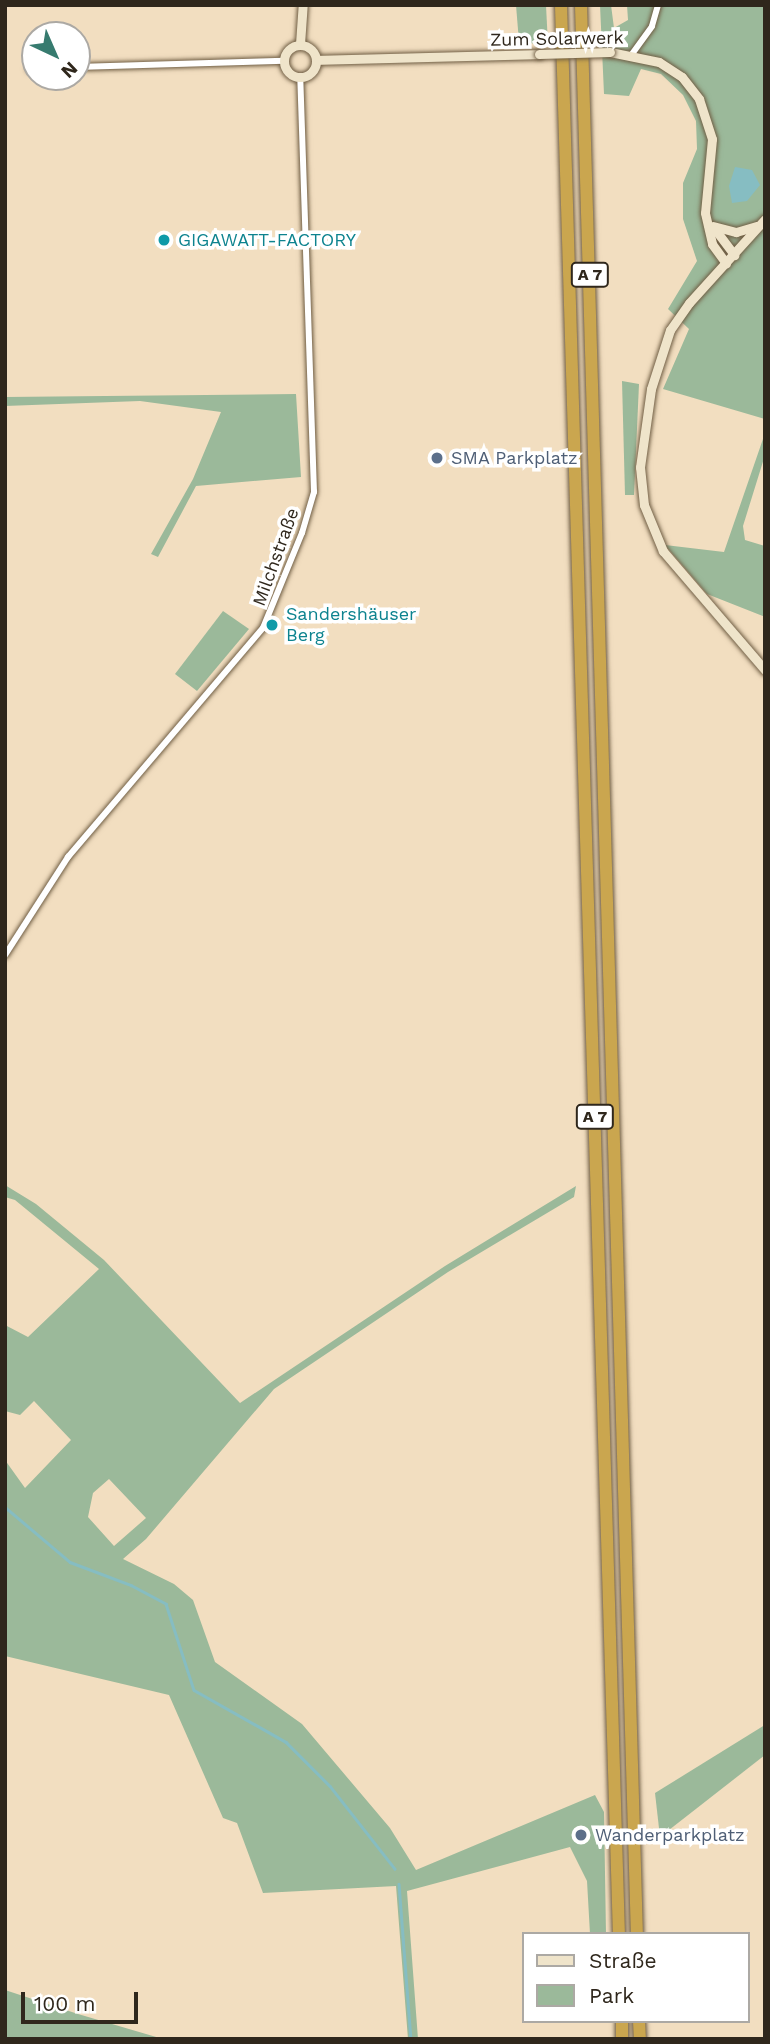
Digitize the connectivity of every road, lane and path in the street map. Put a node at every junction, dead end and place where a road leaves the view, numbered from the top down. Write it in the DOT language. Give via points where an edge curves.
graph roads {
  1 [pos="303,5"];
  2 [pos="561,5"];
  3 [pos="581,5"];
  4 [pos="658,5"];
  5 [pos="300,44"];
  6 [pos="632,54"];
  7 [pos="317,60"];
  8 [pos="284,61"];
  9 [pos="91,67"];
  10 [pos="300,77"];
  11 [pos="764,220"];
  12 [pos="710,222"];
  13 [pos="734,255"];
  14 [pos="726,262"];
  15 [pos="765,670"];
  16 [pos="5,955"];
  17 [pos="619,1932"];
  18 [pos="637,1932"];
  1 -- 5 [label="main road"];
  2 -- 17 [label="highway, A 7"];
  3 -- 18 [label="highway, A 7"];
  4 -- 6 [label="street" via="652,26"];
  5 -- 7 [label="main road" via="312,49"];
  5 -- 8 [label="main road" via="289,50"];
  6 -- 7 [label="main road, Zum Solarwerk, bridge"];
  6 -- 12 [label="main road, Zum Solarwerk" via="674,71 703,106 712,139 704,194"];
  7 -- 10 [label="main road" via="313,72"];
  8 -- 9 [label="street"];
  8 -- 10 [label="main road" via="288,72"];
  10 -- 16 [label="street, Milchstraße" via="314,492 302,533 263,628 90,828"];
  11 -- 12 [label="main road" via="742,232"];
  11 -- 13 [label="main road"];
  12 -- 13 [label="main road"];
  12 -- 14 [label="main road, Zum Solarwerk" via="712,244"];
  13 -- 14 [label="main road"];
  14 -- 15 [label="main road" via="682,311 660,353 640,455 640,480 648,517 663,551"];
}
